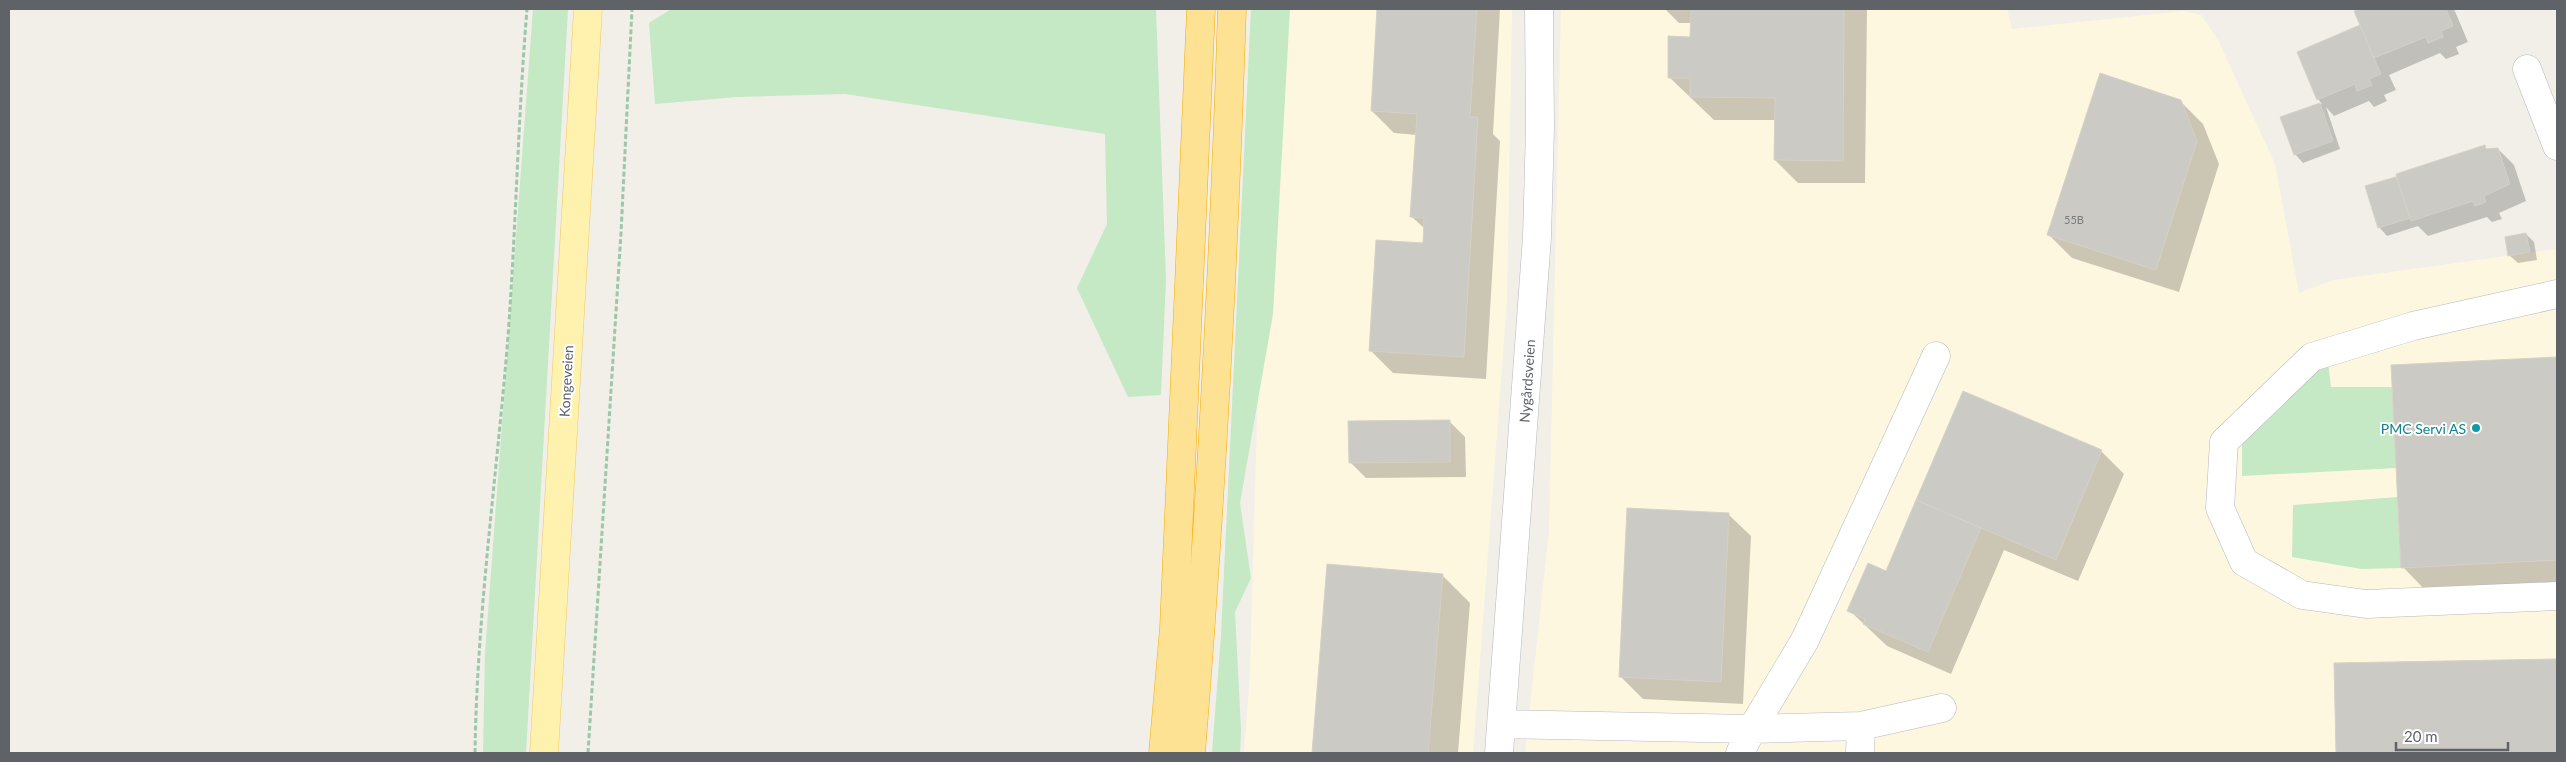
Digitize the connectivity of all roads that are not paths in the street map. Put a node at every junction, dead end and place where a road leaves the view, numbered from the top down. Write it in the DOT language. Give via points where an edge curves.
graph roads {
  1 [pos="588,9"];
  2 [pos="1201,9"];
  3 [pos="1232,9"];
  4 [pos="1539,9"];
  5 [pos="2527,69"];
  6 [pos="2557,146"];
  7 [pos="2557,294"];
  8 [pos="1936,356"];
  9 [pos="2557,596"];
  10 [pos="1942,708"];
  11 [pos="1502,724"];
  12 [pos="1861,726"];
  13 [pos="1752,729"];
  14 [pos="544,753"];
  15 [pos="1163,753"];
  16 [pos="1191,753"];
  17 [pos="1500,753"];
  18 [pos="1740,753"];
  19 [pos="1860,753"];
  1 -- 14 [label="main road, Kongeveien"];
  2 -- 15 [label="highway" via="1174,628"];
  3 -- 16 [label="highway" via="1225,207"];
  4 -- 11 [label="street, Nygårdsveien" via="1537,237"];
  5 -- 6 [label="street"];
  7 -- 9 [label="street" via="2413,326 2312,357 2224,442 2220,508 2244,562 2302,595 2366,604"];
  8 -- 13 [label="street" via="1805,640"];
  10 -- 12 [label="street"];
  11 -- 13 [label="street"];
  11 -- 17 [label="street, Nygårdsveien"];
  12 -- 13 [label="street"];
  12 -- 19 [label="street"];
  13 -- 18 [label="street"];
}
